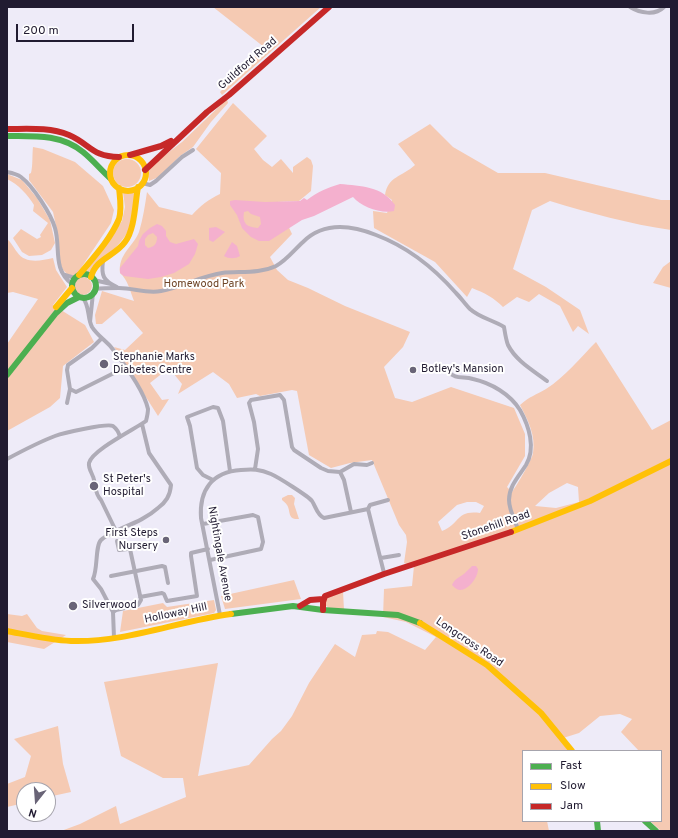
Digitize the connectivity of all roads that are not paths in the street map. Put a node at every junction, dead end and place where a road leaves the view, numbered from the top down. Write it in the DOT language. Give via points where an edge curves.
graph roads {
  1 [pos="329,7"];
  2 [pos="630,7"];
  3 [pos="664,7"];
  4 [pos="7,129"];
  5 [pos="7,136"];
  6 [pos="180,136"];
  7 [pos="192,150"];
  8 [pos="129,155"];
  9 [pos="119,157"];
  10 [pos="145,170"];
  11 [pos="7,172"];
  12 [pos="110,178"];
  13 [pos="140,185"];
  14 [pos="119,188"];
  15 [pos="103,261"];
  16 [pos="64,275"];
  17 [pos="77,277"];
  18 [pos="92,278"];
  19 [pos="112,285"];
  20 [pos="72,286"];
  21 [pos="120,288"];
  22 [pos="94,291"];
  23 [pos="81,298"];
  24 [pos="90,322"];
  25 [pos="44,328"];
  26 [pos="101,339"];
  27 [pos="126,367"];
  28 [pos="448,371"];
  29 [pos="7,375"];
  30 [pos="547,381"];
  31 [pos="70,389"];
  32 [pos="67,403"];
  33 [pos="142,424"];
  34 [pos="120,437"];
  35 [pos="7,459"];
  36 [pos="671,461"];
  37 [pos="372,463"];
  38 [pos="255,469"];
  39 [pos="230,471"];
  40 [pos="340,472"];
  41 [pos="213,480"];
  42 [pos="388,500"];
  43 [pos="368,509"];
  44 [pos="351,512"];
  45 [pos="203,524"];
  46 [pos="518,529"];
  47 [pos="116,531"];
  48 [pos="117,541"];
  49 [pos="136,548"];
  50 [pos="130,549"];
  51 [pos="208,549"];
  52 [pos="399,555"];
  53 [pos="381,558"];
  54 [pos="210,560"];
  55 [pos="135,571"];
  56 [pos="384,573"];
  57 [pos="111,576"];
  58 [pos="168,583"];
  59 [pos="140,597"];
  60 [pos="323,599"];
  61 [pos="300,606"];
  62 [pos="323,610"];
  63 [pos="113,612"];
  64 [pos="350,612"];
  65 [pos="220,615"];
  66 [pos="7,631"];
  67 [pos="114,638"];
  68 [pos="571,750"];
  69 [pos="646,822"];
  70 [pos="656,831"];
  1 -- 6 [label="main road, Guildford Road"];
  2 -- 3 [label="street" via="650,13"];
  4 -- 9 [label="main road" via="60,132 106,157"];
  5 -- 12 [label="main road" via="49,137 68,142"];
  6 -- 8 [label="main road, Guildford Road" via="164,145"];
  6 -- 10 [label="main road, Guildford Road"];
  7 -- 13 [label="street" via="156,181 150,185"];
  8 -- 9 [label="main road"];
  8 -- 10 [label="main road" via="139,160"];
  9 -- 12 [label="main road" via="111,167"];
  10 -- 13 [label="main road"];
  11 -- 16 [label="street" via="14,173 24,180 46,208 55,229 59,265"];
  12 -- 14 [label="main road"];
  13 -- 14 [label="main road" via="127,190"];
  13 -- 15 [label="main road" via="131,230 126,241"];
  14 -- 17 [label="main road" via="119,218 110,235"];
  15 -- 18 [label="main road" via="93,269"];
  15 -- 19 [label="street" via="103,276"];
  16 -- 17 [label="street"];
  16 -- 20 [label="street"];
  17 -- 18 [label="main road" via="84,274"];
  17 -- 20 [label="main road"];
  18 -- 19 [label="street"];
  18 -- 22 [label="main road"];
  19 -- 21 [label="street"];
  20 -- 23 [label="main road" via="76,295"];
  20 -- 25 [label="main road"];
  21 -- 22 [label="street"];
  21 -- 30 [label="street" via="161,291 217,274 268,269 286,258 316,231 328,227 357,229 394,243 425,263 469,308 485,320 504,327 512,352"];
  22 -- 23 [label="main road" via="88,297"];
  22 -- 24 [label="street"];
  23 -- 24 [label="street" via="87,303"];
  23 -- 25 [label="main road" via="64,305"];
  24 -- 26 [label="street"];
  25 -- 29 [label="main road"];
  26 -- 27 [label="street" via="110,346"];
  26 -- 31 [label="street" via="68,365"];
  27 -- 31 [label="street" via="76,392"];
  27 -- 33 [label="street" via="148,409 148,417"];
  28 -- 46 [label="street" via="456,377 483,382 498,390 511,399 527,424 531,440 530,454 514,483 509,501"];
  31 -- 32 [label="street"];
  33 -- 34 [label="street"];
  33 -- 47 [label="street" via="150,453 170,485 169,497 148,516"];
  34 -- 35 [label="street" via="113,426 100,426 56,436"];
  34 -- 47 [label="street" via="89,461 97,496"];
  36 -- 46 [label="main road, Stonehill Road" via="611,492"];
  37 -- 40 [label="street" via="354,464"];
  38 -- 39 [label="street"];
  38 -- 40 [label="street" via="258,449 249,403 251,400 277,395 282,396 284,400 294,450 321,468"];
  38 -- 44 [label="street" via="272,474 311,499 321,517"];
  39 -- 41 [label="street"];
  39 -- 41 [label="street" via="223,421 218,408 213,407 187,417 197,468"];
  40 -- 44 [label="street"];
  41 -- 45 [label="street, Nightingale Avenue" via="201,502"];
  42 -- 43 [label="street" via="370,505"];
  43 -- 44 [label="street"];
  43 -- 53 [label="street"];
  45 -- 51 [label="street, Nightingale Avenue"];
  45 -- 54 [label="street" via="253,515 258,517 263,542 261,549"];
  46 -- 56 [label="main road, Stonehill Road"];
  47 -- 63 [label="street" via="99,542 93,579 101,588"];
  48 -- 50 [label="street" via="119,550"];
  49 -- 50 [label="street"];
  50 -- 55 [label="street"];
  51 -- 54 [label="street, Nightingale Avenue"];
  51 -- 59 [label="street" via="191,553 198,596 167,601 162,593"];
  52 -- 53 [label="street"];
  53 -- 56 [label="street"];
  54 -- 65 [label="street, Nightingale Avenue"];
  55 -- 57 [label="street"];
  55 -- 58 [label="street" via="162,566 165,568"];
  55 -- 59 [label="street"];
  56 -- 60 [label="main road, Stonehill Road"];
  59 -- 63 [label="street" via="138,606"];
  60 -- 61 [label="main road, Stonehill Road" via="310,600"];
  60 -- 62 [label="main road"];
  61 -- 62 [label="main road, Holloway Hill"];
  61 -- 65 [label="main road, Holloway Hill"];
  62 -- 64 [label="main road, Holloway Hill"];
  63 -- 67 [label="street"];
  64 -- 68 [label="main road, Longcross Road" via="398,616 420,623 440,634 504,679 541,713"];
  65 -- 67 [label="main road, Holloway Hill"];
  66 -- 67 [label="main road, Holloway Hill" via="68,641"];
  69 -- 70 [label="main road"];
}
